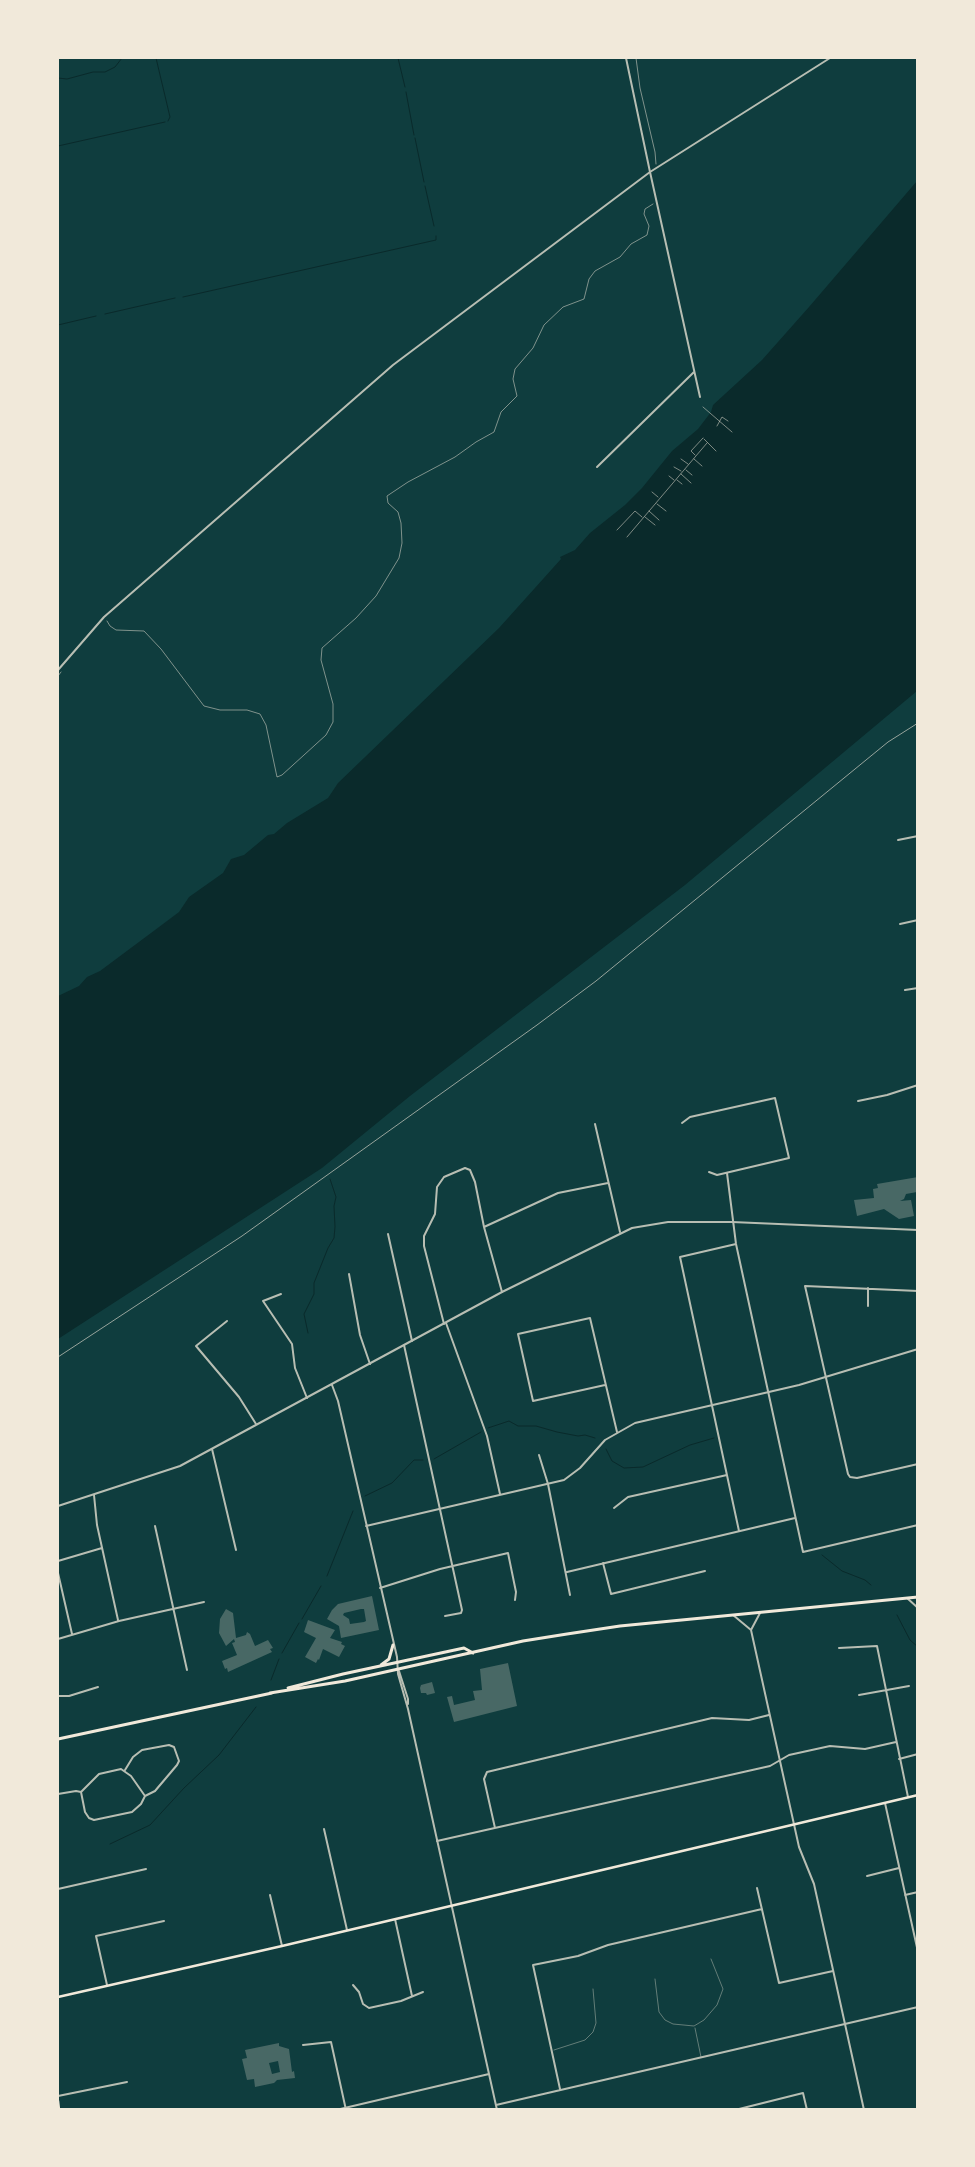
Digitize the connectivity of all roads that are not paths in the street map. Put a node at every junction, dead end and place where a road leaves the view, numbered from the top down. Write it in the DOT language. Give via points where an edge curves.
graph roads {
  1 [pos="626,58"];
  2 [pos="830,58"];
  3 [pos="650,172"];
  4 [pos="694,372"];
  5 [pos="700,397"];
  6 [pos="597,468"];
  7 [pos="58,670"];
  8 [pos="918,836"];
  9 [pos="898,840"];
  10 [pos="918,920"];
  11 [pos="900,924"];
  12 [pos="918,988"];
  13 [pos="905,990"];
  14 [pos="918,1085"];
  15 [pos="858,1101"];
  16 [pos="682,1123"];
  17 [pos="595,1124"];
  18 [pos="708,1172"];
  19 [pos="727,1173"];
  20 [pos="608,1183"];
  21 [pos="732,1222"];
  22 [pos="484,1227"];
  23 [pos="918,1230"];
  24 [pos="620,1232"];
  25 [pos="388,1234"];
  26 [pos="736,1244"];
  27 [pos="349,1274"];
  28 [pos="868,1288"];
  29 [pos="918,1291"];
  30 [pos="502,1292"];
  31 [pos="282,1294"];
  32 [pos="868,1306"];
  33 [pos="227,1321"];
  34 [pos="445,1323"];
  35 [pos="412,1340"];
  36 [pos="404,1345"];
  37 [pos="918,1349"];
  38 [pos="370,1364"];
  39 [pos="824,1378"];
  40 [pos="332,1385"];
  41 [pos="605,1385"];
  42 [pos="769,1393"];
  43 [pos="307,1398"];
  44 [pos="712,1405"];
  45 [pos="256,1424"];
  46 [pos="617,1432"];
  47 [pos="212,1449"];
  48 [pos="539,1455"];
  49 [pos="918,1464"];
  50 [pos="727,1475"];
  51 [pos="548,1484"];
  52 [pos="94,1495"];
  53 [pos="500,1496"];
  54 [pos="58,1506"];
  55 [pos="614,1508"];
  56 [pos="440,1509"];
  57 [pos="795,1518"];
  58 [pos="918,1525"];
  59 [pos="155,1526"];
  60 [pos="366,1526"];
  61 [pos="739,1530"];
  62 [pos="102,1548"];
  63 [pos="236,1550"];
  64 [pos="58,1561"];
  65 [pos="603,1563"];
  66 [pos="452,1566"];
  67 [pos="705,1571"];
  68 [pos="567,1572"];
  69 [pos="58,1573"];
  70 [pos="380,1588"];
  71 [pos="570,1595"];
  72 [pos="918,1597"];
  73 [pos="907,1598"];
  74 [pos="515,1600"];
  75 [pos="204,1602"];
  76 [pos="918,1608"];
  77 [pos="174,1609"];
  78 [pos="760,1613"];
  79 [pos="445,1616"];
  80 [pos="733,1616"];
  81 [pos="119,1621"];
  82 [pos="750,1630"];
  83 [pos="72,1635"];
  84 [pos="58,1639"];
  85 [pos="393,1645"];
  86 [pos="838,1648"];
  87 [pos="473,1653"];
  88 [pos="398,1662"];
  89 [pos="380,1666"];
  90 [pos="187,1670"];
  91 [pos="399,1670"];
  92 [pos="909,1686"];
  93 [pos="98,1687"];
  94 [pos="887,1690"];
  95 [pos="270,1693"];
  96 [pos="859,1695"];
  97 [pos="58,1696"];
  98 [pos="769,1715"];
  99 [pos="58,1739"];
  100 [pos="896,1742"];
  101 [pos="918,1754"];
  102 [pos="899,1759"];
  103 [pos="779,1760"];
  104 [pos="125,1770"];
  105 [pos="81,1792"];
  106 [pos="58,1794"];
  107 [pos="918,1795"];
  108 [pos="145,1796"];
  109 [pos="908,1797"];
  110 [pos="885,1803"];
  111 [pos="794,1824"];
  112 [pos="495,1828"];
  113 [pos="324,1829"];
  114 [pos="436,1841"];
  115 [pos="899,1868"];
  116 [pos="146,1869"];
  117 [pos="867,1876"];
  118 [pos="757,1888"];
  119 [pos="58,1889"];
  120 [pos="918,1892"];
  121 [pos="270,1895"];
  122 [pos="905,1895"];
  123 [pos="451,1905"];
  124 [pos="762,1909"];
  125 [pos="395,1919"];
  126 [pos="164,1921"];
  127 [pos="346,1930"];
  128 [pos="282,1946"];
  129 [pos="918,1952"];
  130 [pos="711,1959"];
  131 [pos="833,1970"];
  132 [pos="655,1979"];
  133 [pos="107,1986"];
  134 [pos="353,1986"];
  135 [pos="594,1989"];
  136 [pos="423,1992"];
  137 [pos="412,1996"];
  138 [pos="58,1997"];
  139 [pos="918,2007"];
  140 [pos="846,2024"];
  141 [pos="694,2026"];
  142 [pos="303,2045"];
  143 [pos="552,2051"];
  144 [pos="701,2057"];
  145 [pos="489,2074"];
  146 [pos="127,2082"];
  147 [pos="560,2089"];
  148 [pos="58,2096"];
  149 [pos="58,2101"];
  150 [pos="496,2105"];
  151 [pos="345,2108"];
  152 [pos="60,2110"];
  153 [pos="336,2110"];
  154 [pos="497,2110"];
  155 [pos="735,2110"];
  156 [pos="807,2110"];
  157 [pos="864,2110"];
  1 -- 3 [label="street"];
  2 -- 3 [label="street"];
  3 -- 4 [label="street"];
  3 -- 7 [label="street" via="393,365 104,617"];
  4 -- 5 [label="street"];
  4 -- 6 [label="street"];
  8 -- 9 [label="street"];
  10 -- 11 [label="street"];
  12 -- 13 [label="street"];
  14 -- 15 [label="street"];
  16 -- 19 [label="street" via="690,1117 775,1098 789,1158"];
  17 -- 20 [label="street"];
  18 -- 19 [label="street" via="717,1175"];
  19 -- 21 [label="street"];
  20 -- 22 [label="street" via="558,1193"];
  20 -- 24 [label="street"];
  21 -- 23 [label="street"];
  21 -- 24 [label="street" via="654,1223"];
  21 -- 26 [label="street"];
  22 -- 30 [label="street"];
  22 -- 34 [label="street" via="470,1170 465,1168 444,1177 437,1187 435,1214 424,1236 424,1246"];
  24 -- 30 [label="street"];
  25 -- 35 [label="street"];
  26 -- 42 [label="street"];
  26 -- 44 [label="street" via="680,1257"];
  27 -- 38 [label="street" via="360,1335"];
  28 -- 29 [label="street"];
  28 -- 32 [label="street"];
  28 -- 39 [label="street" via="805,1286"];
  30 -- 34 [label="street"];
  31 -- 43 [label="street" via="263,1300 292,1344 295,1368"];
  33 -- 45 [label="street" via="196,1346 239,1397"];
  34 -- 35 [label="street"];
  34 -- 53 [label="street" via="487,1436"];
  35 -- 36 [label="street"];
  36 -- 38 [label="street"];
  36 -- 56 [label="street"];
  37 -- 39 [label="street"];
  38 -- 40 [label="street"];
  39 -- 42 [label="street"];
  39 -- 49 [label="street" via="850,1477"];
  40 -- 43 [label="street"];
  40 -- 60 [label="street"];
  41 -- 41 [label="street" via="590,1318 518,1334 533,1402"];
  41 -- 46 [label="street"];
  42 -- 44 [label="street"];
  42 -- 57 [label="street"];
  43 -- 45 [label="street"];
  44 -- 46 [label="street" via="641,1421"];
  44 -- 50 [label="street"];
  45 -- 47 [label="street"];
  46 -- 51 [label="street" via="573,1474"];
  47 -- 52 [label="street" via="175,1468"];
  47 -- 63 [label="street"];
  48 -- 51 [label="street"];
  50 -- 55 [label="street" via="628,1497"];
  50 -- 61 [label="street"];
  51 -- 53 [label="street"];
  51 -- 68 [label="street"];
  52 -- 54 [label="street"];
  52 -- 62 [label="street"];
  53 -- 56 [label="street"];
  56 -- 60 [label="street"];
  56 -- 66 [label="street"];
  57 -- 58 [label="street" via="803,1552"];
  57 -- 61 [label="street"];
  59 -- 77 [label="street"];
  60 -- 70 [label="street"];
  61 -- 65 [label="street"];
  62 -- 64 [label="street"];
  62 -- 81 [label="street"];
  65 -- 67 [label="street" via="611,1594"];
  65 -- 68 [label="street"];
  66 -- 70 [label="street"];
  66 -- 74 [label="street" via="508,1553"];
  66 -- 79 [label="street" via="462,1612"];
  68 -- 71 [label="street"];
  69 -- 83 [label="street"];
  70 -- 85 [label="street"];
  72 -- 73 [label="highway"];
  73 -- 76 [label="street"];
  73 -- 78 [label="highway"];
  75 -- 77 [label="street"];
  77 -- 81 [label="street"];
  77 -- 90 [label="street"];
  78 -- 80 [label="highway"];
  78 -- 82 [label="street"];
  80 -- 82 [label="street"];
  80 -- 87 [label="highway" via="620,1626 523,1641"];
  81 -- 83 [label="street"];
  82 -- 98 [label="street"];
  83 -- 84 [label="street"];
  85 -- 88 [label="street"];
  85 -- 89 [label="highway" via="389,1658"];
  86 -- 94 [label="street" via="877,1646"];
  87 -- 88 [label="highway" via="464,1648"];
  87 -- 91 [label="highway"];
  88 -- 89 [label="highway"];
  88 -- 91 [label="street"];
  89 -- 95 [label="highway"];
  91 -- 95 [label="highway"];
  91 -- 114 [label="street" via="408,1699"];
  92 -- 94 [label="street"];
  93 -- 97 [label="street"];
  94 -- 96 [label="street"];
  94 -- 100 [label="street"];
  95 -- 99 [label="highway"];
  98 -- 103 [label="street"];
  98 -- 112 [label="street" via="749,1720 712,1718 490,1771 484,1779"];
  100 -- 102 [label="street"];
  100 -- 103 [label="street" via="865,1750 830,1746"];
  101 -- 102 [label="street"];
  102 -- 109 [label="street"];
  103 -- 111 [label="street"];
  103 -- 112 [label="street" via="770,1766"];
  104 -- 105 [label="street" via="99,1774"];
  104 -- 108 [label="street"];
  104 -- 108 [label="street" via="142,1750 174,1747 178,1765 155,1791"];
  105 -- 106 [label="street"];
  105 -- 108 [label="street" via="85,1812 94,1820 132,1812"];
  107 -- 109 [label="main road"];
  109 -- 110 [label="main road"];
  110 -- 111 [label="main road"];
  110 -- 115 [label="street"];
  111 -- 123 [label="main road"];
  111 -- 131 [label="street" via="800,1851 814,1884"];
  112 -- 114 [label="street"];
  113 -- 127 [label="street"];
  114 -- 123 [label="street"];
  115 -- 117 [label="street"];
  115 -- 122 [label="street"];
  116 -- 119 [label="street"];
  118 -- 124 [label="street"];
  120 -- 122 [label="street"];
  121 -- 128 [label="street"];
  122 -- 129 [label="street"];
  123 -- 125 [label="main road"];
  123 -- 145 [label="street"];
  124 -- 131 [label="street" via="778,1983"];
  124 -- 143 [label="street" via="533,1965"];
  125 -- 127 [label="main road"];
  125 -- 137 [label="street"];
  126 -- 133 [label="street" via="96,1936"];
  127 -- 128 [label="main road"];
  128 -- 133 [label="main road"];
  130 -- 141 [label="lane" via="723,1989 717,2005"];
  131 -- 140 [label="street"];
  132 -- 141 [label="lane" via="660,2012 665,2020"];
  133 -- 138 [label="main road"];
  134 -- 137 [label="street" via="369,2008"];
  135 -- 143 [label="lane" via="596,2023 593,2032 585,2040"];
  136 -- 137 [label="street"];
  139 -- 140 [label="street"];
  140 -- 144 [label="street"];
  140 -- 157 [label="street"];
  141 -- 144 [label="lane"];
  142 -- 151 [label="street" via="331,2042"];
  143 -- 147 [label="street"];
  144 -- 147 [label="street"];
  145 -- 150 [label="street"];
  145 -- 151 [label="street"];
  146 -- 148 [label="street"];
  147 -- 150 [label="street"];
  149 -- 152 [label="main road"];
  150 -- 154 [label="street"];
  151 -- 153 [label="street"];
  155 -- 156 [label="street" via="803,2093"];
}
